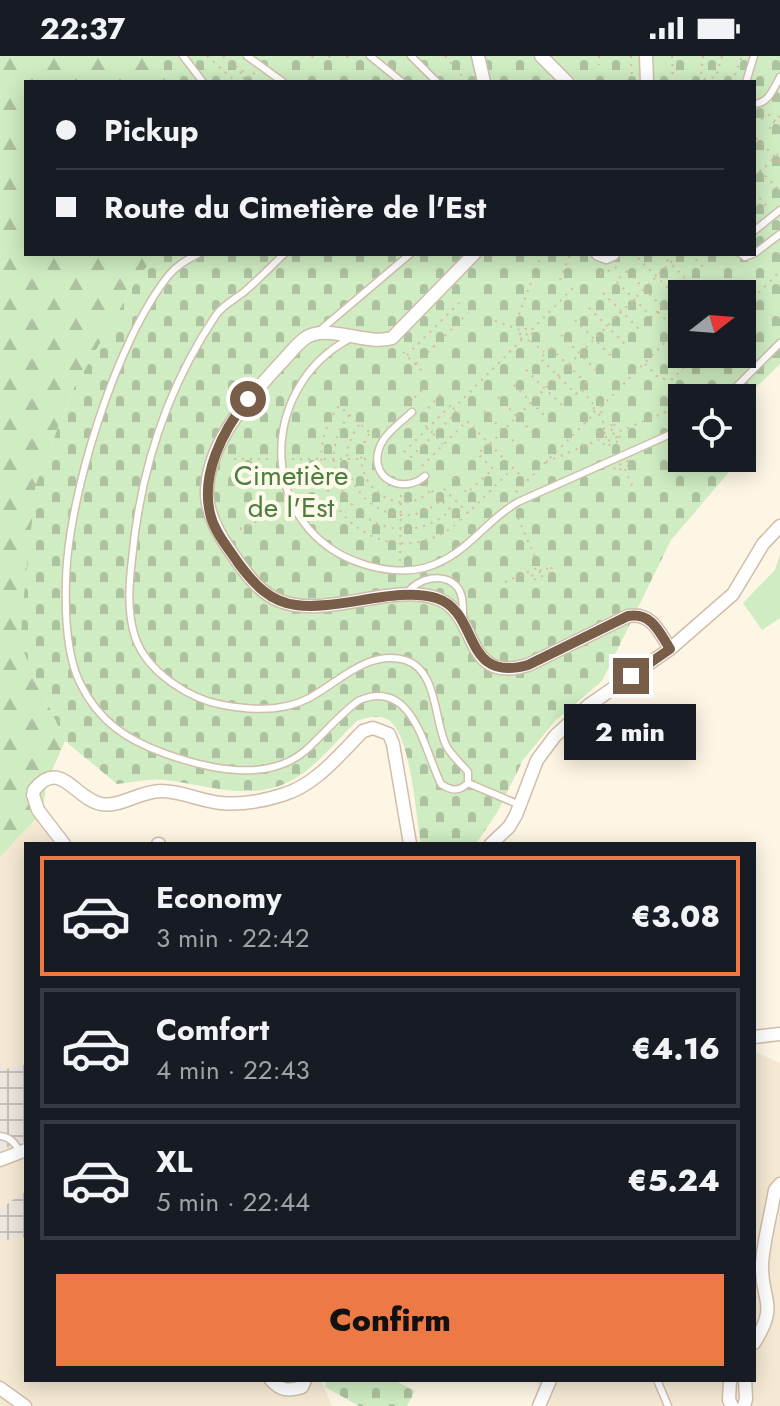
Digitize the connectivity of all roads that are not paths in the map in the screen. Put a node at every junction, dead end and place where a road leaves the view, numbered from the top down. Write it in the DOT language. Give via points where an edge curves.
graph roads {
  1 [pos="183,56"];
  2 [pos="247,56"];
  3 [pos="370,56"];
  4 [pos="411,56"];
  5 [pos="478,56"];
  6 [pos="541,56"];
  7 [pos="646,56"];
  8 [pos="754,56"];
  9 [pos="780,77"];
  10 [pos="201,80"];
  11 [pos="280,80"];
  12 [pos="400,80"];
  13 [pos="435,80"];
  14 [pos="484,80"];
  15 [pos="565,80"];
  16 [pos="647,80"];
  17 [pos="747,80"];
  18 [pos="756,104"];
  19 [pos="780,210"];
  20 [pos="756,229"];
  21 [pos="780,234"];
  22 [pos="756,252"];
  23 [pos="195,256"];
  24 [pos="282,256"];
  25 [pos="408,256"];
  26 [pos="472,256"];
  27 [pos="317,334"];
  28 [pos="352,337"];
  29 [pos="780,343"];
  30 [pos="739,384"];
  31 [pos="412,412"];
  32 [pos="668,435"];
  33 [pos="423,478"];
  34 [pos="780,526"];
  35 [pos="406,596"];
  36 [pos="463,624"];
  37 [pos="670,649"];
  38 [pos="468,783"];
  39 [pos="520,805"];
  40 [pos="62,842"];
  41 [pos="410,842"];
  42 [pos="493,842"];
  43 [pos="780,1034"];
  44 [pos="756,1037"];
  45 [pos="0,1136"];
  46 [pos="23,1151"];
  47 [pos="0,1160"];
  48 [pos="780,1184"];
  49 [pos="756,1340"];
  50 [pos="273,1382"];
  51 [pos="304,1382"];
  52 [pos="549,1382"];
  53 [pos="658,1382"];
  54 [pos="730,1382"];
  55 [pos="745,1382"];
  56 [pos="0,1388"];
  57 [pos="25,1406"];
  58 [pos="539,1406"];
  59 [pos="668,1406"];
  60 [pos="732,1406"];
  61 [pos="744,1406"];
  1 -- 10 [label="lane"];
  2 -- 11 [label="lane"];
  3 -- 12 [label="lane"];
  4 -- 13 [label="lane"];
  5 -- 14 [label="street"];
  6 -- 15 [label="street"];
  7 -- 16 [label="street"];
  8 -- 17 [label="lane"];
  9 -- 18 [label="lane" via="767,99"];
  19 -- 20 [label="lane"];
  21 -- 22 [label="lane"];
  23 -- 38 [label="lane" via="170,273 131,336 95,432 76,506 66,581 70,647 80,683 101,715 133,742 246,772 292,760 358,701 391,698 413,720 441,784 457,790"];
  24 -- 38 [label="lane" via="219,311 190,357 149,455 136,514 128,597 136,639 156,668 187,694 260,710 304,701 368,661 407,660 429,683 444,742 468,772"];
  25 -- 27 [label="lane"];
  26 -- 28 [label="street" via="392,338"];
  27 -- 28 [label="street"];
  27 -- 35 [label="street" via="305,337 233,418 210,475 212,518 250,579 281,602 315,606"];
  28 -- 32 [label="lane" via="315,361 283,428 280,459 302,522 332,550 374,567 423,568 450,557 509,507"];
  29 -- 30 [label="lane"];
  31 -- 33 [label="lane" via="381,443 377,458 381,474 392,483 401,486"];
  34 -- 37 [label="street" via="733,594"];
  35 -- 36 [label="street" via="442,601"];
  35 -- 36 [label="lane" via="425,580 450,581 461,596"];
  36 -- 37 [label="street" via="483,659 511,670 640,614"];
  37 -- 39 [label="street" via="589,705 555,736 537,760"];
  38 -- 39 [label="lane"];
  39 -- 42 [label="street" via="509,827"];
  40 -- 41 [label="street" via="33,795 49,778 62,779 105,805 149,791 222,803 250,802 310,781 363,731 373,728 389,734 393,744"];
  43 -- 44 [label="street"];
  45 -- 46 [label="lane"];
  46 -- 47 [label="street"];
  48 -- 49 [label="street" via="762,1266 772,1300 771,1319"];
  50 -- 51 [label="street" via="291,1391"];
  52 -- 58 [label="street"];
  53 -- 59 [label="lane"];
  54 -- 60 [label="street"];
  55 -- 61 [label="street"];
  56 -- 57 [label="street"];
}
